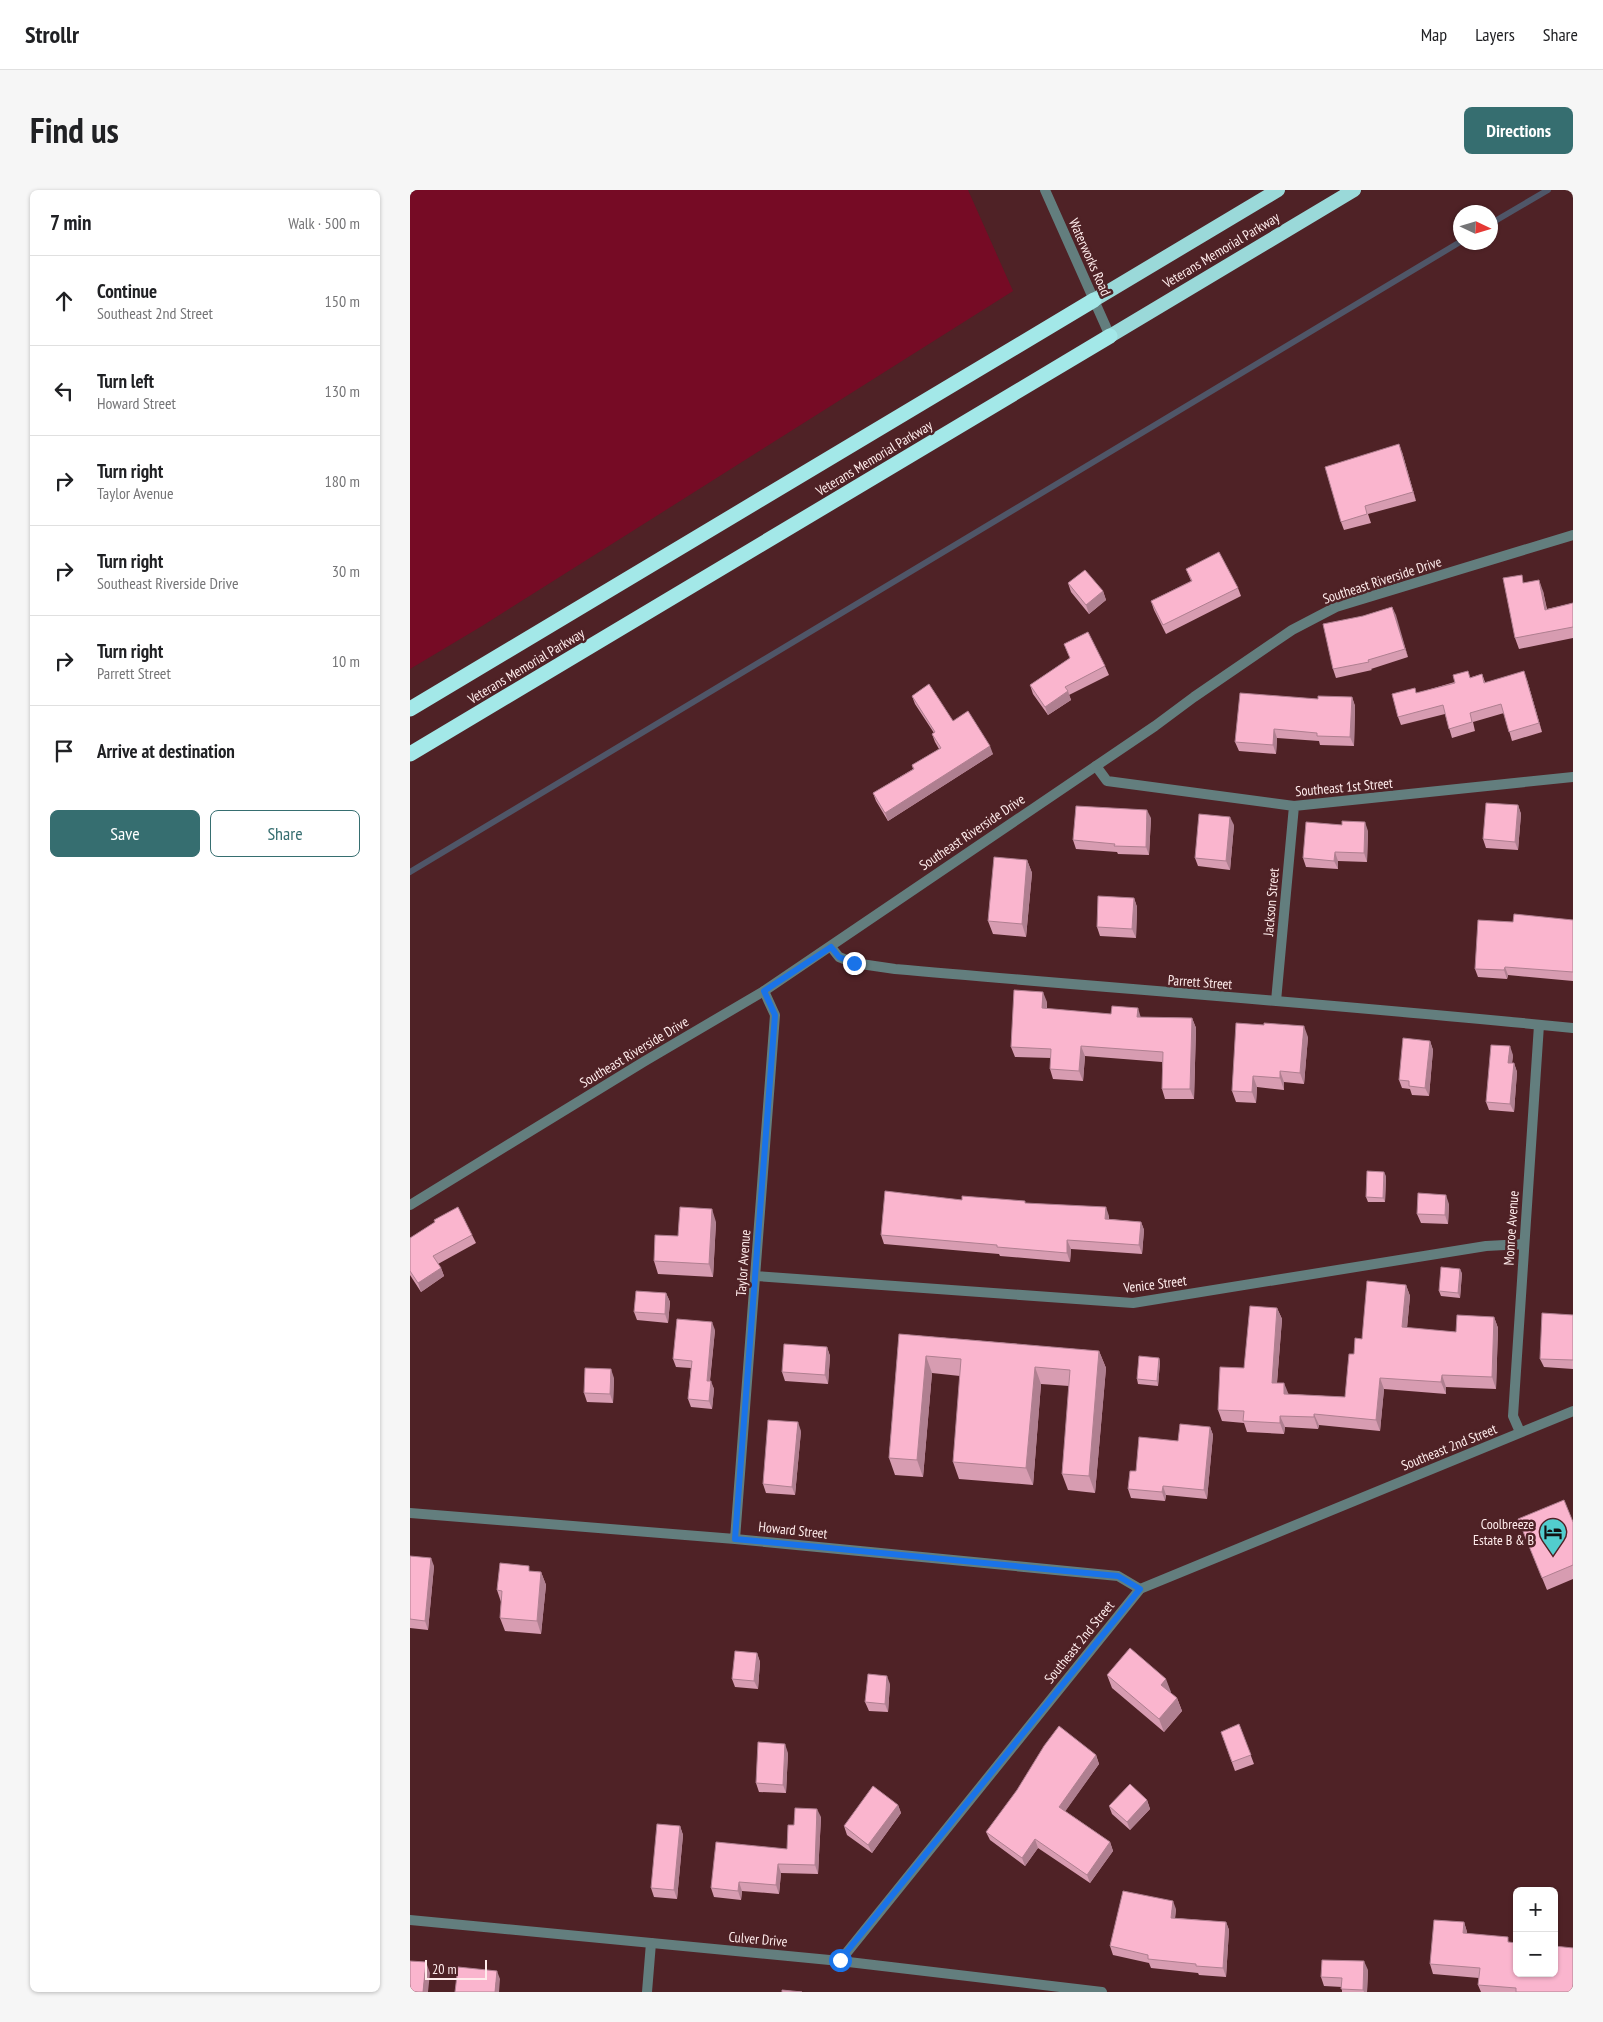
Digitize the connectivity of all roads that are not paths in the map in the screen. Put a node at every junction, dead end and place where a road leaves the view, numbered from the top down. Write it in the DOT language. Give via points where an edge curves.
graph roads {
  1 [pos="1045,190"];
  2 [pos="1278,190"];
  3 [pos="1354,190"];
  4 [pos="1094,300"];
  5 [pos="1110,336"];
  6 [pos="1573,535"];
  7 [pos="410,709"];
  8 [pos="410,754"];
  9 [pos="1096,766"];
  10 [pos="1573,777"];
  11 [pos="1294,806"];
  12 [pos="831,947"];
  13 [pos="764,991"];
  14 [pos="1276,1001"];
  15 [pos="1539,1025"];
  16 [pos="1573,1028"];
  17 [pos="410,1205"];
  18 [pos="1524,1244"];
  19 [pos="756,1276"];
  20 [pos="1573,1411"];
  21 [pos="1520,1432"];
  22 [pos="410,1513"];
  23 [pos="735,1539"];
  24 [pos="1140,1589"];
  25 [pos="410,1920"];
  26 [pos="651,1943"];
  27 [pos="840,1960"];
  28 [pos="1069,1989"];
  29 [pos="647,1992"];
  30 [pos="1102,1992"];
  1 -- 4 [label="street, Waterworks Road"];
  2 -- 4 [label="highway, Veterans Memorial Parkway"];
  3 -- 5 [label="highway, Veterans Memorial Parkway"];
  4 -- 5 [label="street, Waterworks Road"];
  4 -- 7 [label="highway, Veterans Memorial Parkway"];
  5 -- 8 [label="highway, Veterans Memorial Parkway"];
  6 -- 9 [label="street, Southeast Riverside Drive" via="1336,607 1312,619 1194,696"];
  9 -- 11 [label="street, Southeast 1st Street" via="1107,781"];
  9 -- 12 [label="street, Southeast Riverside Drive" via="860,924"];
  10 -- 11 [label="street, Southeast 1st Street"];
  11 -- 14 [label="street, Jackson Street"];
  12 -- 13 [label="street, Southeast Riverside Drive"];
  12 -- 14 [label="street, Parrett Street" via="839,957 854,963 895,969"];
  13 -- 17 [label="street, Southeast Riverside Drive"];
  13 -- 19 [label="street, Taylor Avenue" via="775,1015"];
  14 -- 15 [label="street, Parrett Street"];
  15 -- 16 [label="street, Parrett Street"];
  15 -- 18 [label="street, Monroe Avenue"];
  18 -- 19 [label="street, Venice Street" via="1486,1246 1133,1303"];
  18 -- 21 [label="street, Monroe Avenue" via="1513,1416"];
  19 -- 23 [label="street, Taylor Avenue"];
  20 -- 21 [label="street, Southeast 2nd Street"];
  21 -- 24 [label="street, Southeast 2nd Street"];
  22 -- 23 [label="street, Howard Street"];
  23 -- 24 [label="street, Howard Street" via="1118,1576"];
  24 -- 27 [label="street, Southeast 2nd Street"];
  25 -- 26 [label="street, Culver Drive"];
  26 -- 27 [label="street, Culver Drive"];
  26 -- 29 [label="street"];
  27 -- 28 [label="street, Culver Drive"];
  28 -- 30 [label="street, Culver Drive"];
}
